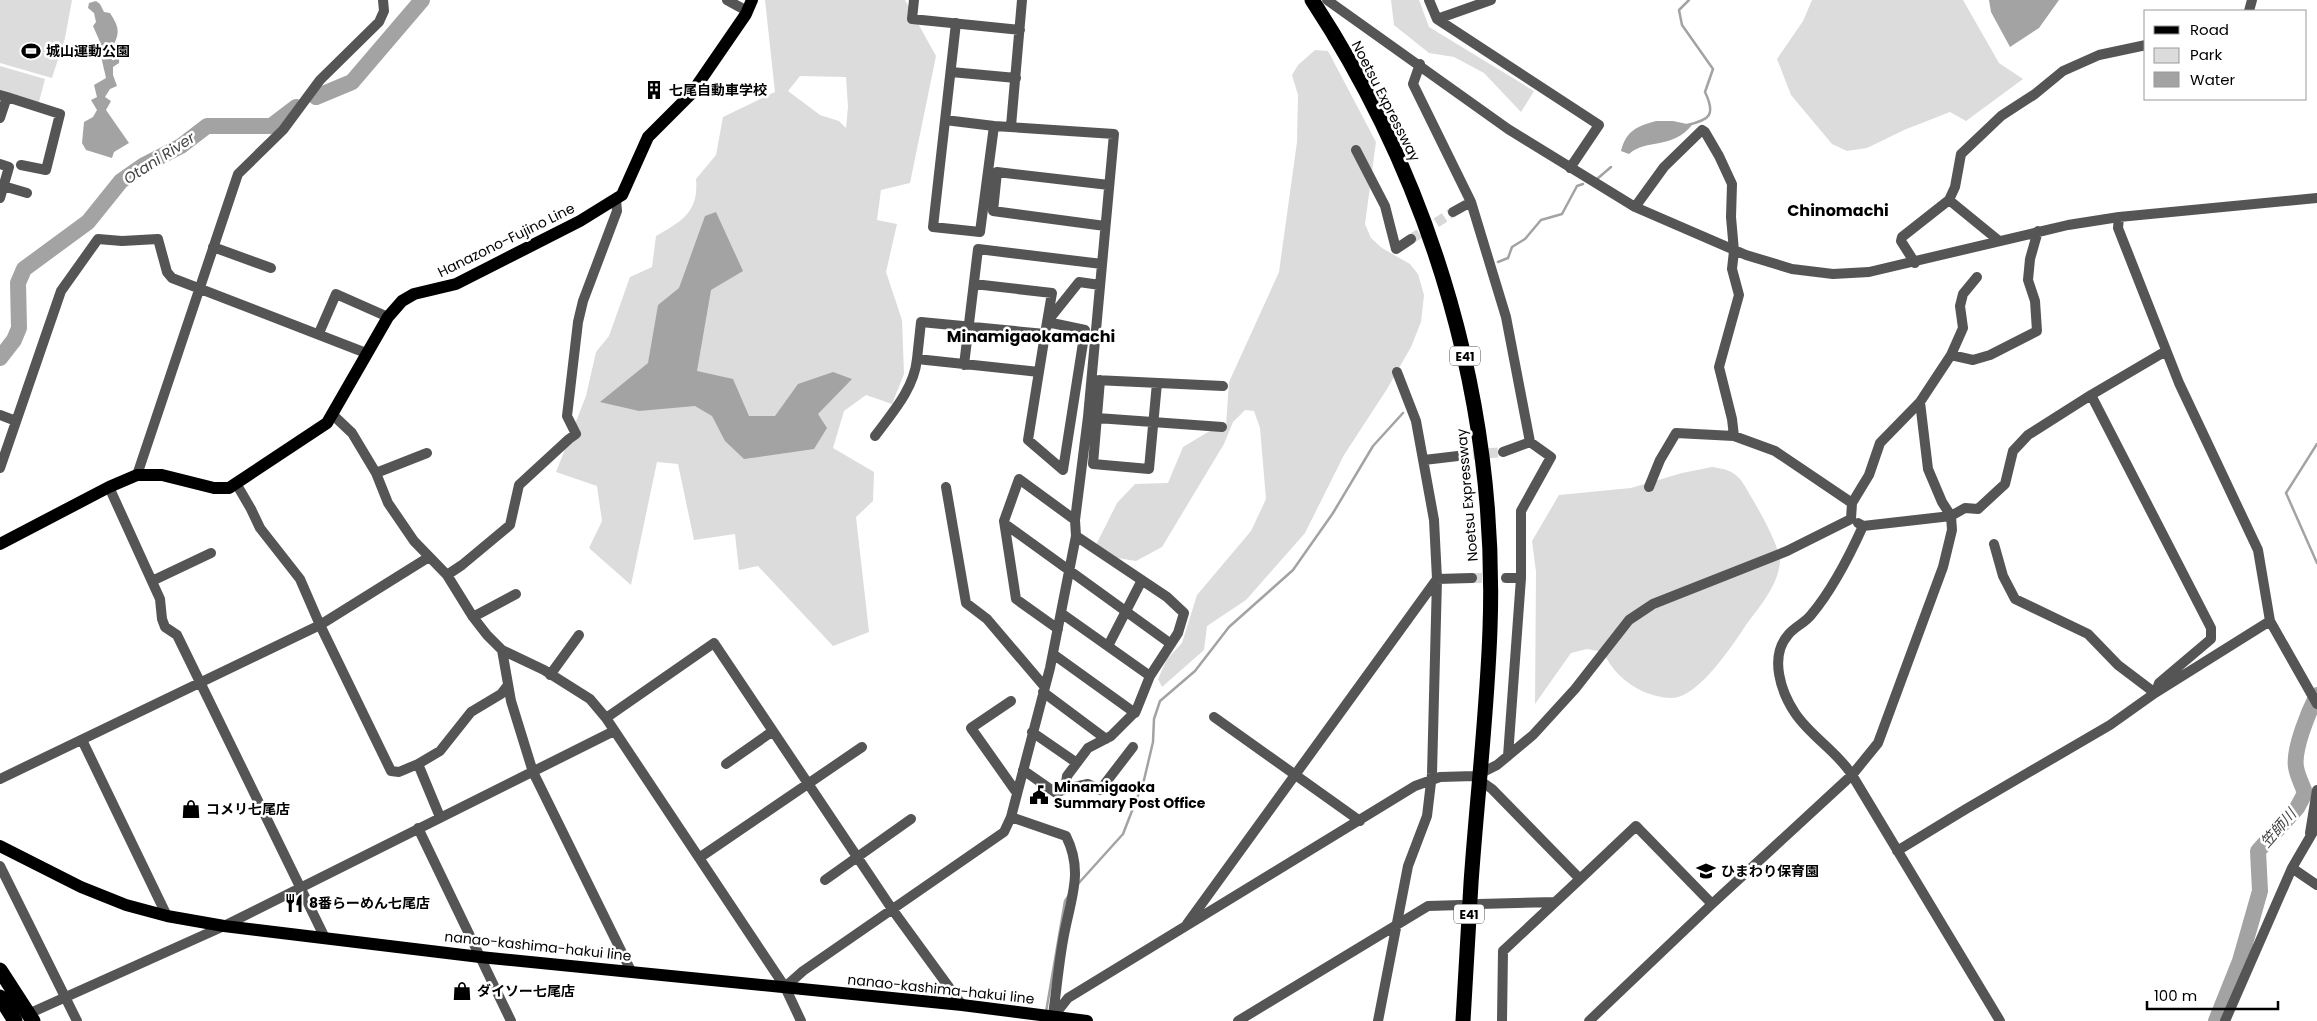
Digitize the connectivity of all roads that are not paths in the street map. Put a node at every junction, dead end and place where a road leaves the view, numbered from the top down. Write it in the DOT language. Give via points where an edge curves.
graph roads {
  1 [pos="383,0"];
  2 [pos="727,0"];
  3 [pos="914,0"];
  4 [pos="1022,0"];
  5 [pos="1312,0"];
  6 [pos="1327,0"];
  7 [pos="1429,0"];
  8 [pos="1490,0"];
  9 [pos="750,5"];
  10 [pos="1436,19"];
  11 [pos="956,23"];
  12 [pos="1020,30"];
  13 [pos="2144,45"];
  14 [pos="1420,64"];
  15 [pos="951,72"];
  16 [pos="1016,78"];
  17 [pos="4,96"];
  18 [pos="0,118"];
  19 [pos="945,120"];
  20 [pos="994,126"];
  21 [pos="1012,126"];
  22 [pos="1356,150"];
  23 [pos="0,164"];
  24 [pos="21,165"];
  25 [pos="1570,168"];
  26 [pos="2,185"];
  27 [pos="1109,185"];
  28 [pos="28,193"];
  29 [pos="0,198"];
  30 [pos="2317,198"];
  31 [pos="616,200"];
  32 [pos="1949,200"];
  33 [pos="1471,202"];
  34 [pos="1635,207"];
  35 [pos="1453,212"];
  36 [pos="2119,217"];
  37 [pos="1106,226"];
  38 [pos="2038,231"];
  39 [pos="1411,239"];
  40 [pos="1998,240"];
  41 [pos="213,247"];
  42 [pos="1734,251"];
  43 [pos="1915,262"];
  44 [pos="1102,264"];
  45 [pos="270,268"];
  46 [pos="1976,277"];
  47 [pos="974,284"];
  48 [pos="1100,284"];
  49 [pos="199,290"];
  50 [pos="1052,294"];
  51 [pos="1068,296"];
  52 [pos="388,317"];
  53 [pos="1047,322"];
  54 [pos="968,326"];
  55 [pos="319,333"];
  56 [pos="1045,334"];
  57 [pos="2166,351"];
  58 [pos="366,353"];
  59 [pos="1951,355"];
  60 [pos="917,359"];
  61 [pos="964,365"];
  62 [pos="1039,372"];
  63 [pos="1397,372"];
  64 [pos="1096,380"];
  65 [pos="1157,383"];
  66 [pos="1223,386"];
  67 [pos="2091,395"];
  68 [pos="1920,402"];
  69 [pos="0,415"];
  70 [pos="333,415"];
  71 [pos="1097,418"];
  72 [pos="16,421"];
  73 [pos="1153,421"];
  74 [pos="1222,427"];
  75 [pos="875,436"];
  76 [pos="1734,436"];
  77 [pos="1530,442"];
  78 [pos="1503,452"];
  79 [pos="427,453"];
  80 [pos="1458,456"];
  81 [pos="1424,460"];
  82 [pos="1,464"];
  83 [pos="376,473"];
  84 [pos="137,475"];
  85 [pos="237,485"];
  86 [pos="109,487"];
  87 [pos="946,487"];
  88 [pos="1649,487"];
  89 [pos="1852,503"];
  90 [pos="1951,516"];
  91 [pos="1851,519"];
  92 [pos="1075,520"];
  93 [pos="1005,524"];
  94 [pos="1863,526"];
  95 [pos="1076,536"];
  96 [pos="0,544"];
  97 [pos="1994,544"];
  98 [pos="210,553"];
  99 [pos="429,557"];
  100 [pos="1069,569"];
  101 [pos="446,575"];
  102 [pos="1472,578"];
  103 [pos="1506,578"];
  104 [pos="1521,578"];
  105 [pos="1437,579"];
  106 [pos="1142,580"];
  107 [pos="152,582"];
  108 [pos="516,594"];
  109 [pos="1125,610"];
  110 [pos="1061,613"];
  111 [pos="473,617"];
  112 [pos="2270,621"];
  113 [pos="320,625"];
  114 [pos="1058,629"];
  115 [pos="579,635"];
  116 [pos="1171,644"];
  117 [pos="1108,646"];
  118 [pos="502,650"];
  119 [pos="1053,654"];
  120 [pos="550,675"];
  121 [pos="1150,676"];
  122 [pos="200,684"];
  123 [pos="508,685"];
  124 [pos="1043,689"];
  125 [pos="2155,693"];
  126 [pos="1010,701"];
  127 [pos="2315,701"];
  128 [pos="1134,713"];
  129 [pos="1214,717"];
  130 [pos="606,718"];
  131 [pos="614,731"];
  132 [pos="773,731"];
  133 [pos="1032,732"];
  134 [pos="1106,739"];
  135 [pos="82,740"];
  136 [pos="862,747"];
  137 [pos="1133,747"];
  138 [pos="1508,756"];
  139 [pos="1076,763"];
  140 [pos="418,764"];
  141 [pos="726,764"];
  142 [pos="1023,770"];
  143 [pos="533,772"];
  144 [pos="1852,775"];
  145 [pos="1294,776"];
  146 [pos="1475,776"];
  147 [pos="0,779"];
  148 [pos="1431,780"];
  149 [pos="808,783"];
  150 [pos="1065,789"];
  151 [pos="2317,790"];
  152 [pos="1017,793"];
  153 [pos="440,817"];
  154 [pos="1011,817"];
  155 [pos="911,819"];
  156 [pos="1360,821"];
  157 [pos="2317,825"];
  158 [pos="418,828"];
  159 [pos="2310,834"];
  160 [pos="0,846"];
  161 [pos="1897,851"];
  162 [pos="858,856"];
  163 [pos="699,858"];
  164 [pos="0,866"];
  165 [pos="2292,868"];
  166 [pos="1580,879"];
  167 [pos="825,880"];
  168 [pos="2317,885"];
  169 [pos="299,888"];
  170 [pos="1555,902"];
  171 [pos="1479,904"];
  172 [pos="1712,904"];
  173 [pos="1460,905"];
  174 [pos="892,908"];
  175 [pos="167,916"];
  176 [pos="1397,924"];
  177 [pos="224,926"];
  178 [pos="1185,927"];
  179 [pos="325,938"];
  180 [pos="480,957"];
  181 [pos="0,970"];
  182 [pos="631,971"];
  183 [pos="785,987"];
  184 [pos="0,997"];
  185 [pos="65,998"];
  186 [pos="962,1005"];
  187 [pos="1047,1016"];
  188 [pos="21,1020"];
  189 [pos="77,1021"];
  190 [pos="511,1021"];
  191 [pos="800,1021"];
  192 [pos="1087,1021"];
  193 [pos="1238,1021"];
  194 [pos="1378,1021"];
  195 [pos="1463,1021"];
  196 [pos="1502,1021"];
  197 [pos="1589,1021"];
  198 [pos="2000,1021"];
  199 [pos="2225,1021"];
  1 -- 41 [label="street" via="384,11 379,22 320,80 283,130 238,174"];
  2 -- 9 [label="street"];
  3 -- 11 [label="street" via="912,19"];
  4 -- 12 [label="street"];
  5 -- 195 [label="highway, Noetsu Expressway / E41" via="1384,127 1425,222 1466,362 1484,463 1490,627"];
  6 -- 14 [label="street"];
  7 -- 10 [label="street"];
  8 -- 10 [label="street"];
  9 -- 31 [label="main road, Hanazono-Fujino Line" via="691,94 648,137 626,187"];
  10 -- 25 [label="street" via="1599,125"];
  11 -- 12 [label="street"];
  11 -- 15 [label="street"];
  12 -- 16 [label="street"];
  13 -- 32 [label="street" via="2100,55 2063,72 2001,116 1961,154 1955,187"];
  14 -- 25 [label="street" via="1474,106"];
  14 -- 33 [label="street" via="1413,84"];
  15 -- 16 [label="street"];
  15 -- 19 [label="street"];
  16 -- 21 [label="street"];
  17 -- 18 [label="street"];
  17 -- 24 [label="street" via="60,114 46,170"];
  19 -- 20 [label="street"];
  19 -- 20 [label="street" via="933,227 980,232"];
  20 -- 21 [label="street"];
  21 -- 27 [label="street" via="1114,134"];
  22 -- 39 [label="street" via="1385,206 1396,249"];
  23 -- 26 [label="street" via="9,167"];
  25 -- 34 [label="street"];
  26 -- 28 [label="street"];
  26 -- 29 [label="street"];
  27 -- 37 [label="street"];
  27 -- 37 [label="street" via="997,172 993,211"];
  30 -- 36 [label="street"];
  31 -- 52 [label="main road, Hanazono-Fujino Line" via="456,284 414,294 402,301"];
  31 -- 101 [label="street" via="617,211 583,300 578,322 567,416 576,434 519,485 510,525"];
  32 -- 40 [label="street"];
  32 -- 43 [label="street" via="1902,237 1901,241"];
  33 -- 35 [label="street"];
  33 -- 77 [label="street" via="1506,317"];
  34 -- 42 [label="street"];
  34 -- 42 [label="street" via="1664,167 1702,130 1732,184"];
  36 -- 38 [label="street"];
  36 -- 57 [label="street" via="2118,228"];
  37 -- 44 [label="street"];
  38 -- 40 [label="street"];
  38 -- 59 [label="street" via="2028,280 2037,331 1973,360"];
  40 -- 43 [label="street"];
  41 -- 45 [label="street"];
  41 -- 49 [label="street"];
  42 -- 43 [label="street" via="1792,269 1833,274 1869,272"];
  42 -- 76 [label="street" via="1732,269 1739,296 1719,367"];
  44 -- 47 [label="street" via="978,249"];
  44 -- 48 [label="street"];
  46 -- 59 [label="street" via="1963,294 1960,306 1962,328"];
  47 -- 50 [label="street"];
  47 -- 54 [label="street"];
  48 -- 51 [label="street" via="1079,282"];
  48 -- 64 [label="street"];
  49 -- 55 [label="street"];
  49 -- 72 [label="street" via="172,278 167,272 158,239 122,242 98,239 61,291"];
  49 -- 84 [label="street"];
  50 -- 51 [label="street"];
  50 -- 53 [label="street"];
  51 -- 53 [label="street"];
  52 -- 55 [label="street" via="336,294"];
  52 -- 58 [label="main road, Hanazono-Fujino Line"];
  53 -- 56 [label="street"];
  53 -- 62 [label="street" via="1085,330 1063,470 1028,440"];
  54 -- 56 [label="street"];
  54 -- 60 [label="street" via="922,322"];
  54 -- 61 [label="street"];
  55 -- 58 [label="street"];
  56 -- 62 [label="street"];
  57 -- 67 [label="street"];
  57 -- 112 [label="street" via="2258,550"];
  58 -- 70 [label="main road, Hanazono-Fujino Line"];
  59 -- 68 [label="street"];
  60 -- 61 [label="street"];
  60 -- 75 [label="street" via="900,404"];
  61 -- 62 [label="street"];
  63 -- 81 [label="street" via="1416,421"];
  64 -- 65 [label="street"];
  64 -- 71 [label="street"];
  64 -- 92 [label="street"];
  65 -- 66 [label="street"];
  65 -- 73 [label="street"];
  67 -- 90 [label="street" via="2028,435 2018,445 2013,451 2004,484 1978,509 1966,508"];
  67 -- 125 [label="street" via="2211,628 2211,639 2159,682"];
  68 -- 89 [label="street" via="1880,443 1869,475"];
  68 -- 90 [label="street" via="1928,469"];
  69 -- 72 [label="street"];
  70 -- 83 [label="street" via="352,433"];
  70 -- 85 [label="main road, Hanazono-Fujino Line" via="327,423"];
  71 -- 73 [label="street"];
  71 -- 73 [label="street" via="1093,464 1149,469"];
  72 -- 82 [label="street"];
  73 -- 74 [label="street"];
  76 -- 88 [label="street" via="1676,433"];
  76 -- 89 [label="street" via="1775,451"];
  77 -- 78 [label="street"];
  77 -- 104 [label="street" via="1551,457 1520,511"];
  79 -- 83 [label="street"];
  80 -- 81 [label="street"];
  81 -- 105 [label="street" via="1434,520"];
  83 -- 99 [label="street" via="388,503"];
  84 -- 85 [label="main road" via="162,475 222,489"];
  84 -- 86 [label="main road"];
  85 -- 113 [label="street" via="260,528 300,579"];
  86 -- 96 [label="main road"];
  86 -- 107 [label="street"];
  87 -- 124 [label="street" via="966,603 987,619"];
  89 -- 91 [label="street"];
  90 -- 94 [label="street"];
  90 -- 144 [label="street" via="1950,545 1906,671 1878,742"];
  91 -- 94 [label="street"];
  91 -- 138 [label="street" via="1787,551 1653,604 1629,620 1575,689 1533,735"];
  92 -- 93 [label="street" via="1019,479"];
  92 -- 95 [label="street"];
  93 -- 100 [label="street"];
  93 -- 114 [label="street" via="1016,599"];
  94 -- 144 [label="street" via="1847,562 1810,616 1786,636 1777,662 1787,700 1796,714 1844,762"];
  95 -- 100 [label="street"];
  95 -- 106 [label="street"];
  97 -- 125 [label="street" via="2003,576 2015,599 2088,634 2118,665"];
  98 -- 107 [label="street"];
  99 -- 101 [label="street"];
  99 -- 113 [label="street"];
  100 -- 109 [label="street"];
  100 -- 110 [label="street"];
  101 -- 111 [label="street"];
  102 -- 105 [label="street"];
  103 -- 104 [label="street"];
  104 -- 138 [label="street"];
  105 -- 145 [label="street"];
  105 -- 148 [label="street"];
  106 -- 109 [label="street"];
  106 -- 116 [label="street" via="1184,613"];
  107 -- 122 [label="street" via="160,598 162,619 166,627 178,635"];
  108 -- 111 [label="street"];
  109 -- 116 [label="street"];
  109 -- 117 [label="street"];
  110 -- 114 [label="street"];
  110 -- 117 [label="street"];
  111 -- 118 [label="street"];
  112 -- 125 [label="street"];
  112 -- 127 [label="street"];
  113 -- 122 [label="street"];
  113 -- 140 [label="street" via="391,771 399,772"];
  114 -- 119 [label="street"];
  115 -- 120 [label="street"];
  116 -- 121 [label="street"];
  117 -- 121 [label="street"];
  118 -- 120 [label="street"];
  118 -- 123 [label="street"];
  119 -- 124 [label="street"];
  119 -- 128 [label="street"];
  120 -- 130 [label="street" via="590,699"];
  121 -- 128 [label="street"];
  122 -- 135 [label="street"];
  122 -- 169 [label="street"];
  123 -- 140 [label="street" via="500,694 471,712 440,751"];
  123 -- 143 [label="street"];
  124 -- 133 [label="street"];
  124 -- 134 [label="street"];
  125 -- 161 [label="street" via="2110,725"];
  126 -- 152 [label="street" via="970,728"];
  128 -- 134 [label="street"];
  129 -- 145 [label="street"];
  130 -- 131 [label="street"];
  130 -- 132 [label="street" via="714,643"];
  131 -- 143 [label="street"];
  131 -- 163 [label="street"];
  132 -- 141 [label="street"];
  132 -- 149 [label="street"];
  133 -- 139 [label="street"];
  133 -- 142 [label="street"];
  134 -- 139 [label="street" via="1088,748"];
  135 -- 147 [label="street"];
  135 -- 175 [label="street"];
  136 -- 149 [label="street"];
  137 -- 150 [label="street" via="1100,790 1088,784"];
  138 -- 146 [label="street"];
  139 -- 150 [label="street" via="1067,776"];
  140 -- 153 [label="street"];
  142 -- 150 [label="street" via="1056,793"];
  142 -- 152 [label="street"];
  143 -- 153 [label="street"];
  143 -- 182 [label="street"];
  144 -- 161 [label="street"];
  144 -- 172 [label="street"];
  145 -- 156 [label="street"];
  145 -- 178 [label="street"];
  146 -- 148 [label="street"];
  146 -- 166 [label="street" via="1492,789"];
  148 -- 156 [label="street" via="1415,786"];
  148 -- 176 [label="street" via="1426,816 1408,866"];
  149 -- 162 [label="street"];
  149 -- 163 [label="street"];
  151 -- 159 [label="street"];
  152 -- 154 [label="street"];
  153 -- 158 [label="street"];
  154 -- 174 [label="street" via="1004,832"];
  154 -- 187 [label="street" via="1066,836 1074,852 1074,889"];
  155 -- 162 [label="street"];
  156 -- 178 [label="street"];
  157 -- 159 [label="street"];
  158 -- 169 [label="street"];
  158 -- 180 [label="street"];
  159 -- 165 [label="street"];
  160 -- 175 [label="main road, nanao-kashima-hakui line" via="81,887 126,905"];
  161 -- 198 [label="street"];
  162 -- 167 [label="street"];
  162 -- 174 [label="street"];
  163 -- 183 [label="street"];
  164 -- 185 [label="street"];
  165 -- 168 [label="street"];
  165 -- 199 [label="street"];
  166 -- 170 [label="street"];
  166 -- 172 [label="street" via="1636,826"];
  169 -- 177 [label="street"];
  169 -- 179 [label="street"];
  170 -- 171 [label="street"];
  170 -- 196 [label="street" via="1503,951"];
  172 -- 197 [label="street"];
  173 -- 176 [label="street" via="1428,906"];
  174 -- 183 [label="street"];
  174 -- 186 [label="street"];
  175 -- 177 [label="main road, nanao-kashima-hakui line"];
  176 -- 193 [label="street"];
  176 -- 194 [label="street"];
  177 -- 179 [label="main road, nanao-kashima-hakui line"];
  177 -- 185 [label="street"];
  178 -- 187 [label="street" via="1068,998"];
  179 -- 180 [label="main road, nanao-kashima-hakui line"];
  180 -- 182 [label="main road, nanao-kashima-hakui line"];
  180 -- 190 [label="street"];
  181 -- 188 [label="highway"];
  182 -- 183 [label="main road, nanao-kashima-hakui line"];
  183 -- 186 [label="main road, nanao-kashima-hakui line"];
  183 -- 191 [label="street"];
  184 -- 188 [label="highway"];
  185 -- 188 [label="street"];
  185 -- 189 [label="street"];
  186 -- 187 [label="main road, nanao-kashima-hakui line"];
  187 -- 192 [label="main road, nanao-kashima-hakui line"];
}
